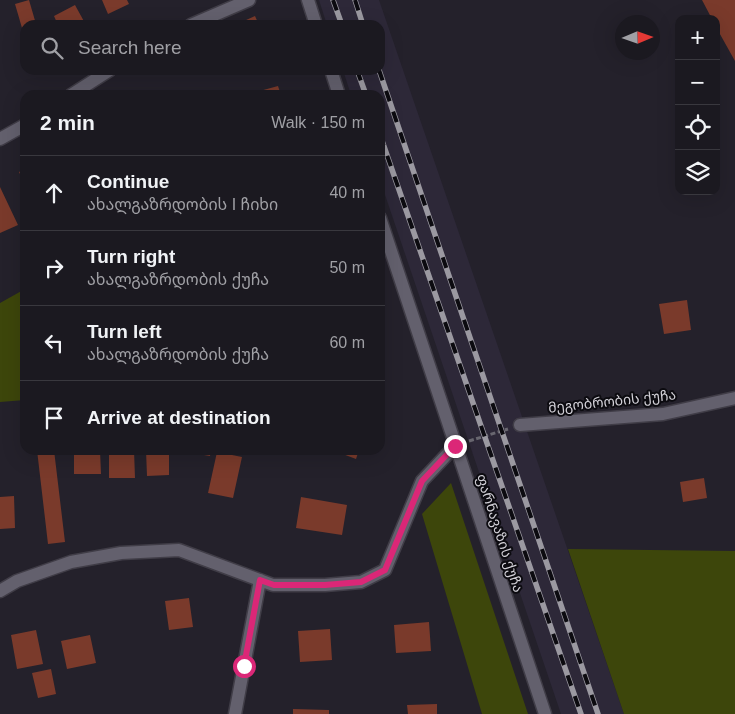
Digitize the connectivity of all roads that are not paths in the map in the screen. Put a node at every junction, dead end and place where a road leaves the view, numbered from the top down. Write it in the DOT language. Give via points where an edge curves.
graph roads {
  1 [pos="249,0"];
  2 [pos="308,0"];
  3 [pos="203,20"];
  4 [pos="314,20"];
  5 [pos="102,75"];
  6 [pos="333,75"];
  7 [pos="79,90"];
  8 [pos="337,90"];
  9 [pos="20,127"];
  10 [pos="0,139"];
  11 [pos="385,233"];
  12 [pos="735,398"];
  13 [pos="520,425"];
  14 [pos="455,446"];
  15 [pos="260,580"];
  16 [pos="0,591"];
  17 [pos="235,714"];
  18 [pos="545,714"];
  1 -- 3 [label="street"];
  2 -- 4 [label="street"];
  5 -- 7 [label="street"];
  6 -- 8 [label="street"];
  9 -- 10 [label="street"];
  11 -- 14 [label="street, ფარნავაზის ქუჩა"];
  12 -- 13 [label="street, მეგობრობის ქუჩა" via="663,414"];
  14 -- 15 [label="street" via="422,481 385,570 361,582 325,585 274,585"];
  14 -- 18 [label="street, ფარნავაზის ქუჩა"];
  15 -- 16 [label="street" via="179,550 121,553 71,562 17,581"];
  15 -- 17 [label="street"];
}
